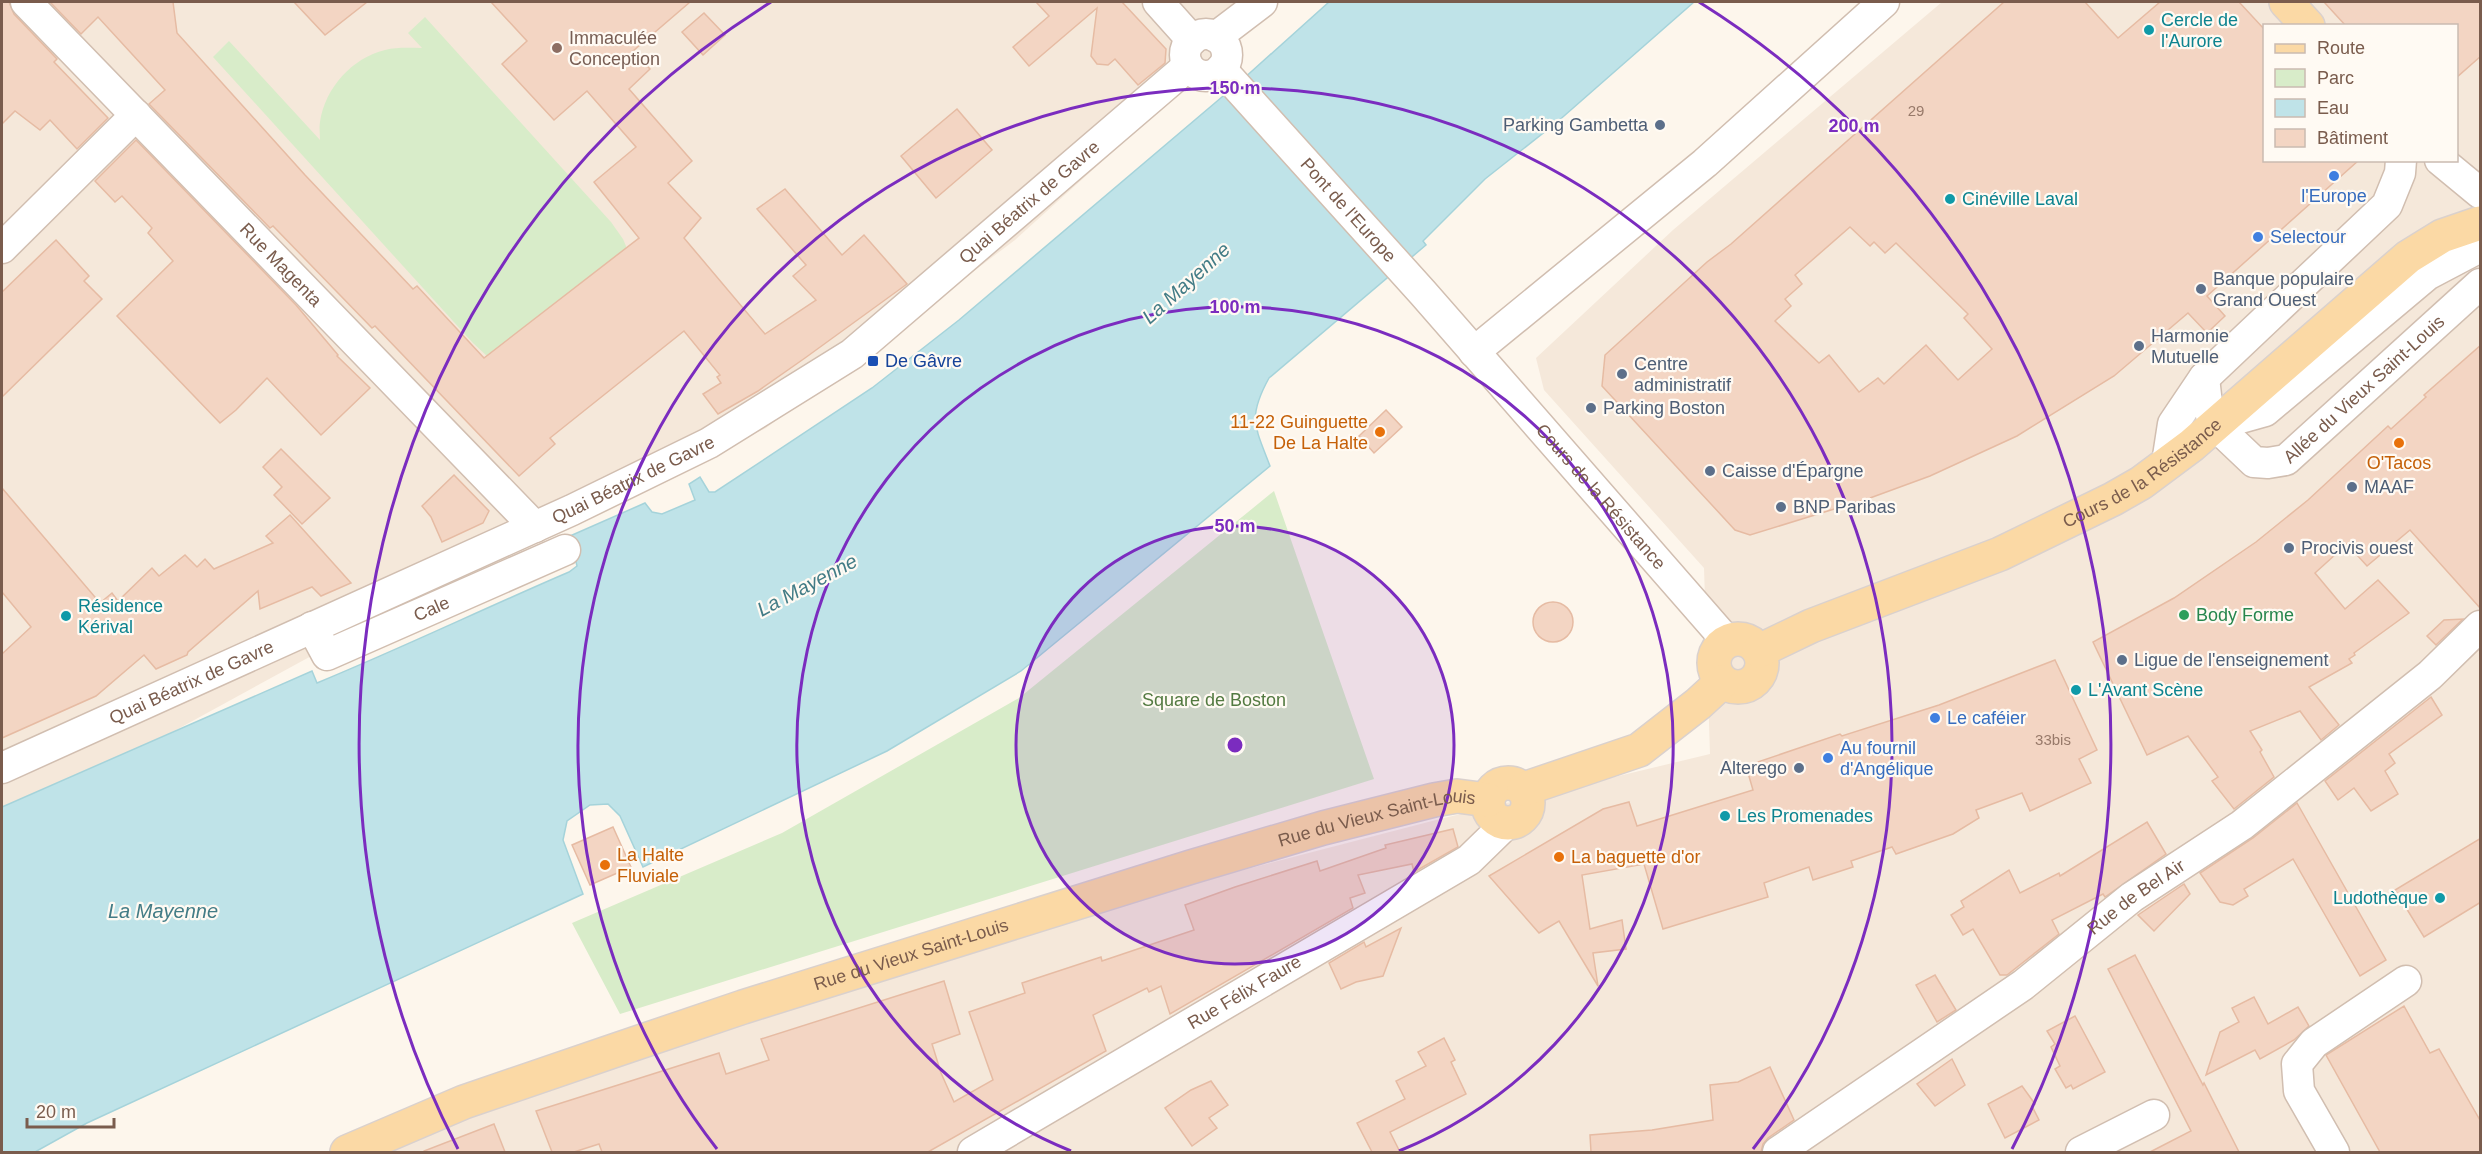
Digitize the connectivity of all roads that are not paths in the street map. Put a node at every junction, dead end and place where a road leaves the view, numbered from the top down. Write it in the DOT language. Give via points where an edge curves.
graph roads {
  1 [pos="26,2"];
  2 [pos="1158,2"];
  3 [pos="1262,2"];
  4 [pos="1884,2"];
  5 [pos="2286,2"];
  6 [pos="2306,24"];
  7 [pos="1199,48"];
  8 [pos="136,115"];
  9 [pos="2401,162"];
  10 [pos="2442,162"];
  11 [pos="2481,193"];
  12 [pos="2481,223"];
  13 [pos="2481,247"];
  14 [pos="2,248"];
  15 [pos="2481,284"];
  16 [pos="1474,352"];
  17 [pos="2204,378"];
  18 [pos="2215,425"];
  19 [pos="2167,464"];
  20 [pos="535,527"];
  21 [pos="565,550"];
  22 [pos="2481,626"];
  23 [pos="312,627"];
  24 [pos="1726,641"];
  25 [pos="1759,651"];
  26 [pos="1722,682"];
  27 [pos="2,768"];
  28 [pos="1498,812"];
  29 [pos="2406,981"];
  30 [pos="2154,1115"];
  31 [pos="347,1152"];
  32 [pos="973,1152"];
  33 [pos="1778,1152"];
  34 [pos="2082,1152"];
  35 [pos="2334,1152"];
  1 -- 8 [label="street, Rue Magenta"];
  2 -- 7 [label="street"];
  3 -- 7 [label="street, Quai Béatrix de Gavre"];
  4 -- 16 [label="street" via="1705,163"];
  5 -- 6 [label="main road"];
  7 -- 16 [label="street, Pont de l'Europe" via="1198,74 1204,76 1221,69"];
  7 -- 20 [label="street, Quai Béatrix de Gavre" via="852,354 709,443"];
  8 -- 14 [label="street"];
  8 -- 20 [label="street, Rue Magenta"];
  9 -- 17 [label="street" via="2386,205"];
  10 -- 11 [label="street"];
  12 -- 18 [label="main road, Cours de la Résistance" via="2442,236 2408,257"];
  13 -- 18 [label="street" via="2427,275 2265,411"];
  15 -- 18 [label="street, Allée du Vieux Saint-Louis" via="2286,460 2254,462"];
  16 -- 24 [label="street, Cours de la Résistance"];
  17 -- 18 [label="street" via="2207,404"];
  17 -- 19 [label="street" via="2173,424"];
  18 -- 19 [label="main road, Cours de la Résistance"];
  19 -- 25 [label="main road, Cours de la Résistance" via="2113,499 2000,554 1811,626"];
  20 -- 23 [label="street, Quai Béatrix de Gavre"];
  21 -- 23 [label="street, Cale" via="327,656"];
  22 -- 33 [label="street, Rue de Bel Air" via="2430,675 2242,825 2132,897 2023,985"];
  23 -- 27 [label="street, Quai Béatrix de Gavre"];
  24 -- 25 [label="main road" via="1748,641"];
  24 -- 26 [label="main road" via="1713,660"];
  25 -- 26 [label="main road" via="1760,674 1750,685 1736,688"];
  26 -- 28 [label="main road" via="1639,750 1524,789 1529,802 1521,820"];
  28 -- 31 [label="main road, Rue du Vieux Saint-Louis" via="1457,796 1323,828 743,1007 464,1102"];
  28 -- 32 [label="street, Rue Félix Faure" via="1468,860"];
  29 -- 35 [label="street" via="2314,1043 2297,1064 2299,1091"];
  30 -- 34 [label="street"];
}
